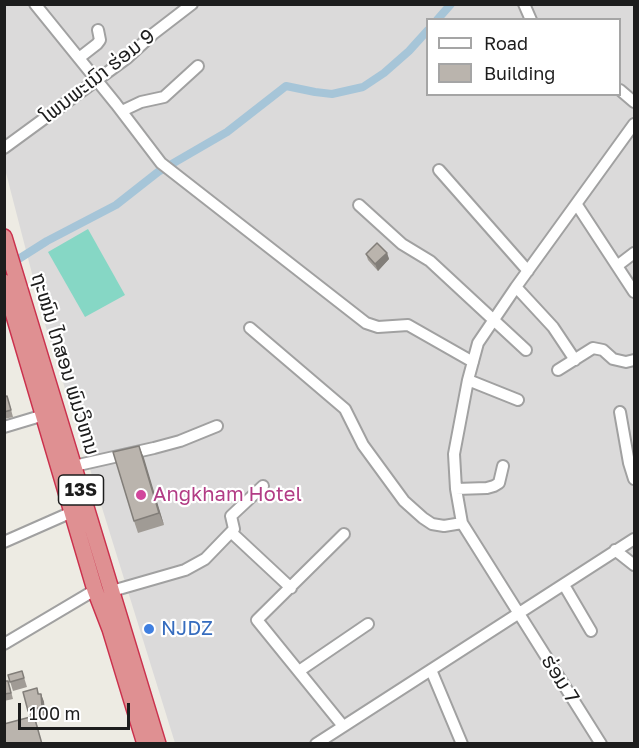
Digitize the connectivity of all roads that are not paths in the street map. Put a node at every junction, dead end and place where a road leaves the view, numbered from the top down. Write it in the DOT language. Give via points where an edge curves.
graph roads {
  1 [pos="35,4"];
  2 [pos="192,4"];
  3 [pos="524,4"];
  4 [pos="530,18"];
  5 [pos="98,30"];
  6 [pos="79,58"];
  7 [pos="198,66"];
  8 [pos="97,81"];
  9 [pos="621,91"];
  10 [pos="634,102"];
  11 [pos="122,111"];
  12 [pos="634,124"];
  13 [pos="4,148"];
  14 [pos="439,170"];
  15 [pos="359,205"];
  16 [pos="577,206"];
  17 [pos="4,237"];
  18 [pos="634,254"];
  19 [pos="617,266"];
  20 [pos="528,271"];
  21 [pos="4,282"];
  22 [pos="516,287"];
  23 [pos="634,292"];
  24 [pos="493,320"];
  25 [pos="250,328"];
  26 [pos="526,350"];
  27 [pos="575,360"];
  28 [pos="634,360"];
  29 [pos="473,362"];
  30 [pos="558,370"];
  31 [pos="468,380"];
  32 [pos="518,400"];
  33 [pos="621,412"];
  34 [pos="44,415"];
  35 [pos="217,426"];
  36 [pos="4,427"];
  37 [pos="60,449"];
  38 [pos="74,466"];
  39 [pos="503,466"];
  40 [pos="634,479"];
  41 [pos="263,486"];
  42 [pos="456,489"];
  43 [pos="72,512"];
  44 [pos="462,523"];
  45 [pos="232,533"];
  46 [pos="344,534"];
  47 [pos="634,539"];
  48 [pos="4,542"];
  49 [pos="615,550"];
  50 [pos="634,565"];
  51 [pos="564,585"];
  52 [pos="291,588"];
  53 [pos="95,590"];
  54 [pos="112,591"];
  55 [pos="520,614"];
  56 [pos="368,624"];
  57 [pos="591,631"];
  58 [pos="4,644"];
  59 [pos="431,670"];
  60 [pos="298,671"];
  61 [pos="343,726"];
  62 [pos="145,744"];
  63 [pos="158,744"];
  64 [pos="316,744"];
  65 [pos="462,744"];
  66 [pos="601,744"];
  1 -- 6 [label="street"];
  2 -- 8 [label="street, ໂພນພະເນົາ ຮ່ອມ 9"];
  3 -- 4 [label="street"];
  5 -- 6 [label="street" via="97,44"];
  6 -- 8 [label="street"];
  7 -- 11 [label="street" via="164,98"];
  8 -- 11 [label="street"];
  8 -- 13 [label="street, ໂພນພະເນົາ ຮ່ອມ 9"];
  9 -- 10 [label="street"];
  11 -- 29 [label="street" via="161,163 372,327 408,325"];
  12 -- 16 [label="street"];
  14 -- 20 [label="street"];
  15 -- 24 [label="street" via="402,244 430,261"];
  16 -- 19 [label="street"];
  16 -- 20 [label="street"];
  17 -- 37 [label="highway, ຖະໜົນ ໄກສອນ ພົມວິຫານ / 13S"];
  18 -- 19 [label="street"];
  19 -- 23 [label="street"];
  20 -- 22 [label="street"];
  21 -- 34 [label="highway, ຖະໜົນ ໄກສອນ ພົມວິຫານ / 13S"];
  22 -- 24 [label="street"];
  22 -- 27 [label="street" via="554,327"];
  24 -- 26 [label="street"];
  24 -- 29 [label="street" via="478,344"];
  25 -- 44 [label="street" via="345,409 363,445 404,501 432,524"];
  27 -- 28 [label="street" via="593,348 614,359"];
  27 -- 30 [label="street"];
  29 -- 31 [label="street"];
  31 -- 32 [label="street"];
  31 -- 42 [label="street" via="454,454"];
  33 -- 40 [label="street"];
  34 -- 36 [label="street"];
  34 -- 37 [label="highway, ຖະໜົນ ໄກສອນ ພົມວິຫານ / 13S"];
  35 -- 38 [label="street" via="162,446"];
  37 -- 38 [label="highway, ຖະໜົນ ໄກສອນ ພົມວິຫານ / 13S"];
  37 -- 43 [label="highway, ຖະໜົນ ໄກສອນ ພົມວິຫານ / 13S"];
  38 -- 54 [label="highway, ຖະໜົນ ໄກສອນ ພົມວິຫານ / 13S"];
  39 -- 42 [label="street" via="499,483 494,486"];
  41 -- 45 [label="street" via="231,516 235,528"];
  42 -- 44 [label="street"];
  43 -- 48 [label="street"];
  43 -- 53 [label="highway, ຖະໜົນ ໄກສອນ ພົມວິຫານ / 13S"];
  44 -- 55 [label="street, ຮ່ອມ 7"];
  45 -- 52 [label="street"];
  45 -- 54 [label="street" via="199,564"];
  46 -- 52 [label="street"];
  47 -- 49 [label="street"];
  49 -- 50 [label="street"];
  49 -- 51 [label="street"];
  51 -- 55 [label="street"];
  51 -- 57 [label="street"];
  52 -- 60 [label="street" via="257,621"];
  53 -- 58 [label="street"];
  53 -- 62 [label="highway, ຖະໜົນ ໄກສອນ ພົມວິຫານ / 13S"];
  54 -- 63 [label="highway, ຖະໜົນ ໄກສອນ ພົມວິຫານ / 13S"];
  55 -- 59 [label="street"];
  55 -- 66 [label="street, ຮ່ອມ 7"];
  56 -- 60 [label="street"];
  59 -- 61 [label="street"];
  59 -- 65 [label="street"];
  60 -- 61 [label="street"];
  61 -- 64 [label="street"];
}
